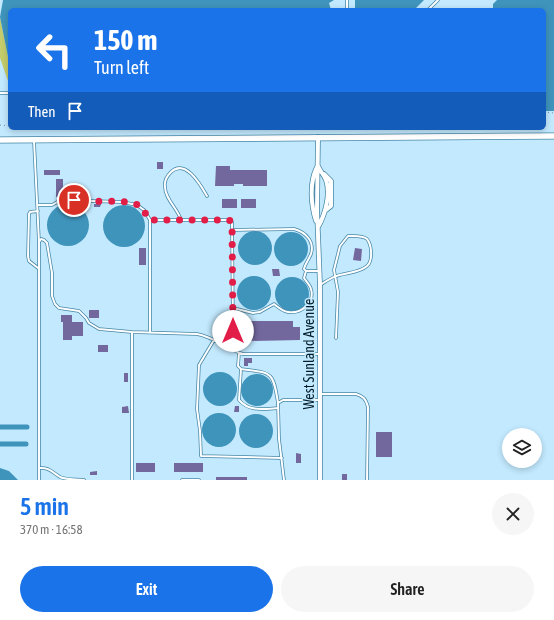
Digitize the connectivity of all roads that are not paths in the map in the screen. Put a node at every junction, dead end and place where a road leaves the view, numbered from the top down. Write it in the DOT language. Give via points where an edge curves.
graph roads {
  1 [pos="438,0"];
  2 [pos="430,8"];
  3 [pos="0,89"];
  4 [pos="0,93"];
  5 [pos="554,136"];
  6 [pos="318,137"];
  7 [pos="0,140"];
  8 [pos="34,140"];
  9 [pos="318,166"];
  10 [pos="207,196"];
  11 [pos="37,205"];
  12 [pos="38,211"];
  13 [pos="150,220"];
  14 [pos="181,220"];
  15 [pos="318,228"];
  16 [pos="232,230"];
  17 [pos="39,242"];
  18 [pos="39,269"];
  19 [pos="306,271"];
  20 [pos="320,271"];
  21 [pos="334,276"];
  22 [pos="320,285"];
  23 [pos="232,308"];
  24 [pos="132,332"];
  25 [pos="150,333"];
  26 [pos="336,338"];
  27 [pos="214,340"];
  28 [pos="228,348"];
  29 [pos="238,353"];
  30 [pos="320,354"];
  31 [pos="241,369"];
  32 [pos="320,394"];
  33 [pos="320,400"];
  34 [pos="278,403"];
  35 [pos="278,408"];
  36 [pos="282,458"];
  37 [pos="39,468"];
  38 [pos="39,480"];
  39 [pos="84,480"];
  40 [pos="132,480"];
  41 [pos="182,480"];
  42 [pos="199,480"];
  43 [pos="284,480"];
  44 [pos="320,480"];
  45 [pos="367,480"];
  1 -- 2 [label="lane"];
  3 -- 4 [label="lane"];
  5 -- 6 [label="main road"];
  6 -- 8 [label="main road"];
  6 -- 9 [label="street, West Sunland Avenue"];
  7 -- 8 [label="main road"];
  8 -- 11 [label="lane"];
  9 -- 15 [label="street, West Sunland Avenue" via="313,174 312,194 312,210"];
  9 -- 15 [label="street, West Sunland Avenue" via="326,184 326,210"];
  10 -- 14 [label="lane" via="189,172 183,169 172,171 166,179 164,188"];
  11 -- 12 [label="lane"];
  11 -- 13 [label="lane" via="52,205 61,200 122,202 138,205"];
  12 -- 17 [label="lane"];
  12 -- 18 [label="lane" via="29,214 28,256 29,261"];
  13 -- 14 [label="lane"];
  13 -- 25 [label="lane"];
  14 -- 16 [label="lane" via="229,220 232,222"];
  15 -- 20 [label="street, West Sunland Avenue"];
  16 -- 19 [label="lane" via="301,231 310,241 312,248 305,266"];
  16 -- 23 [label="lane"];
  17 -- 18 [label="lane"];
  17 -- 24 [label="lane" via="41,239 47,243 52,273 52,296 59,308 79,311 89,324 99,329"];
  18 -- 37 [label="lane"];
  19 -- 20 [label="lane"];
  19 -- 23 [label="lane" via="304,278 311,288 311,295 308,304 302,309 288,312 274,304 253,313"];
  20 -- 22 [label="street, West Sunland Avenue"];
  21 -- 21 [label="lane" via="368,266 371,259 370,246 366,239 358,235 348,236 340,246"];
  21 -- 22 [label="lane"];
  21 -- 26 [label="lane" via="338,292"];
  22 -- 30 [label="street, West Sunland Avenue"];
  23 -- 28 [label="lane" via="233,331"];
  24 -- 25 [label="lane"];
  24 -- 40 [label="lane"];
  25 -- 27 [label="lane" via="197,334"];
  27 -- 28 [label="lane"];
  27 -- 36 [label="lane" via="199,365 197,409 201,456"];
  28 -- 29 [label="lane"];
  29 -- 30 [label="lane"];
  29 -- 31 [label="lane" via="238,366"];
  30 -- 32 [label="street, West Sunland Avenue"];
  31 -- 34 [label="lane" via="263,371 270,376"];
  31 -- 35 [label="lane" via="239,400 242,404 257,409"];
  32 -- 33 [label="street, West Sunland Avenue"];
  32 -- 45 [label="lane" via="356,394 365,398 368,407"];
  33 -- 34 [label="lane" via="283,400"];
  33 -- 44 [label="street, West Sunland Avenue"];
  34 -- 35 [label="lane"];
  35 -- 36 [label="lane"];
  36 -- 43 [label="lane"];
  37 -- 38 [label="lane"];
  37 -- 39 [label="lane" via="45,467 61,477"];
  41 -- 42 [label="lane"];
}
